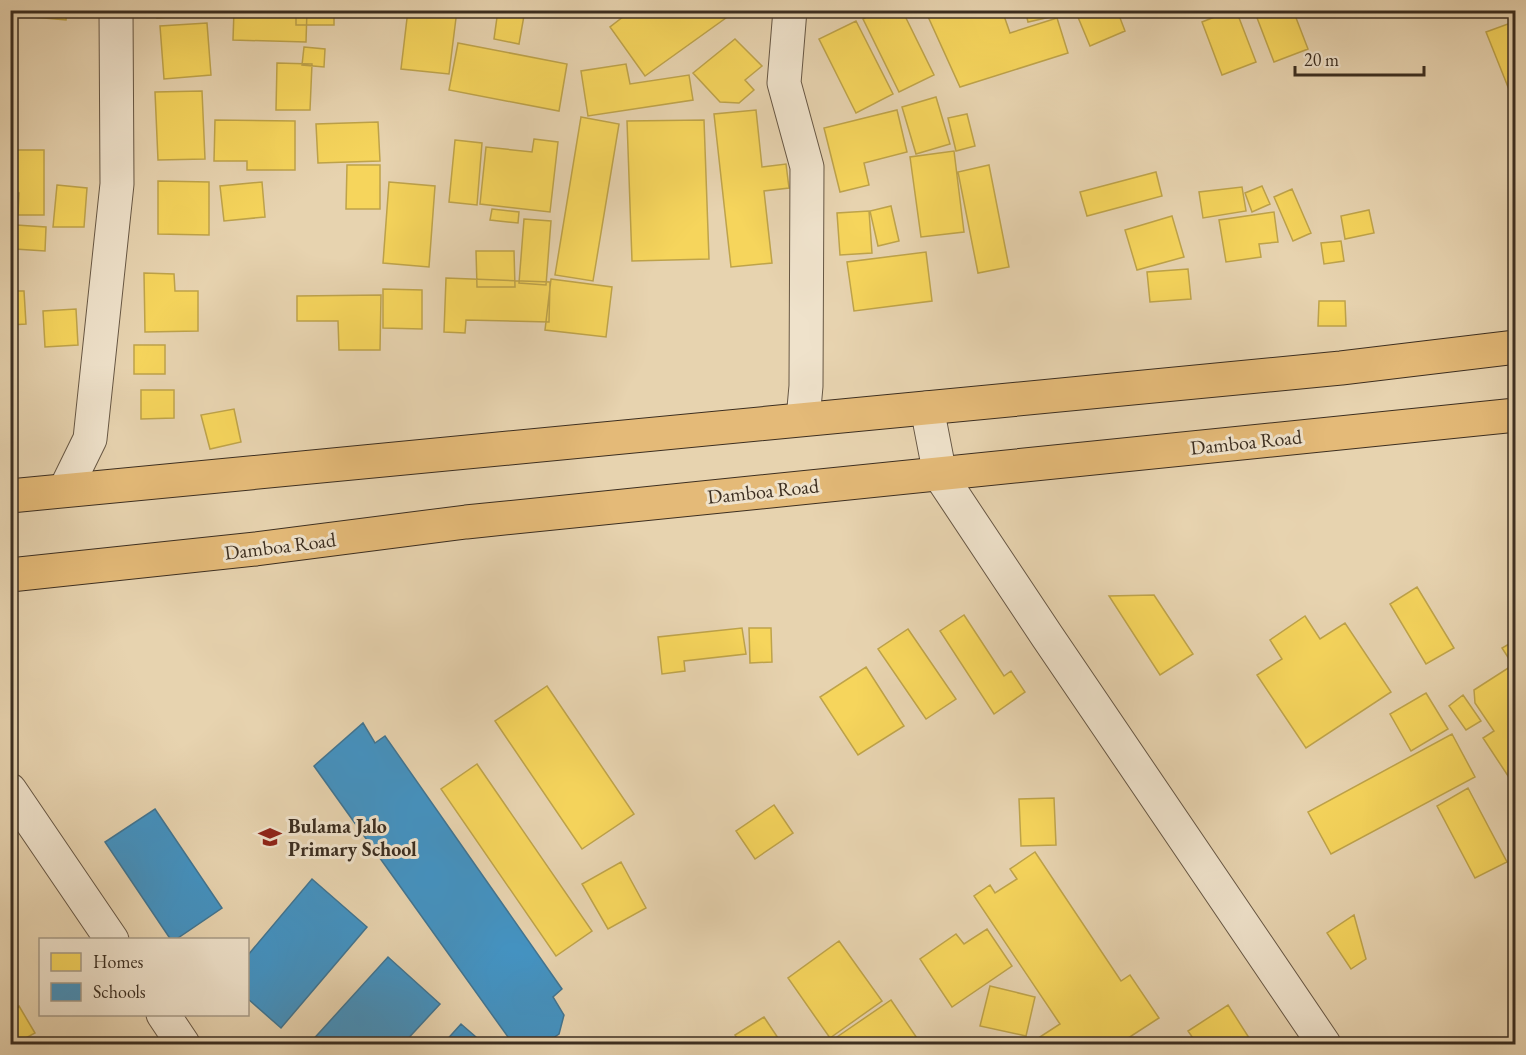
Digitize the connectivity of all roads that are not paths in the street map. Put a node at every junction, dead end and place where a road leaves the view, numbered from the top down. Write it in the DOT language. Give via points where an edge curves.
graph roads {
  1 [pos="116,10"];
  2 [pos="790,10"];
  3 [pos="1515,347"];
  4 [pos="927,408"];
  5 [pos="1515,415"];
  6 [pos="802,419"];
  7 [pos="940,475"];
  8 [pos="65,490"];
  9 [pos="10,496"];
  10 [pos="10,575"];
  11 [pos="10,790"];
  12 [pos="111,938"];
  13 [pos="164,1016"];
  14 [pos="183,1044"];
  15 [pos="1324,1044"];
  1 -- 8 [label="street" via="117,184 111,242 90,439"];
  2 -- 6 [label="street" via="784,83 807,167 806,386"];
  3 -- 4 [label="main road"];
  4 -- 6 [label="main road"];
  4 -- 7 [label="street"];
  5 -- 7 [label="main road, Damboa Road"];
  6 -- 8 [label="main road"];
  7 -- 10 [label="main road, Damboa Road" via="466,522"];
  7 -- 15 [label="street"];
  8 -- 9 [label="main road"];
  11 -- 12 [label="street"];
  13 -- 14 [label="street"];
}
